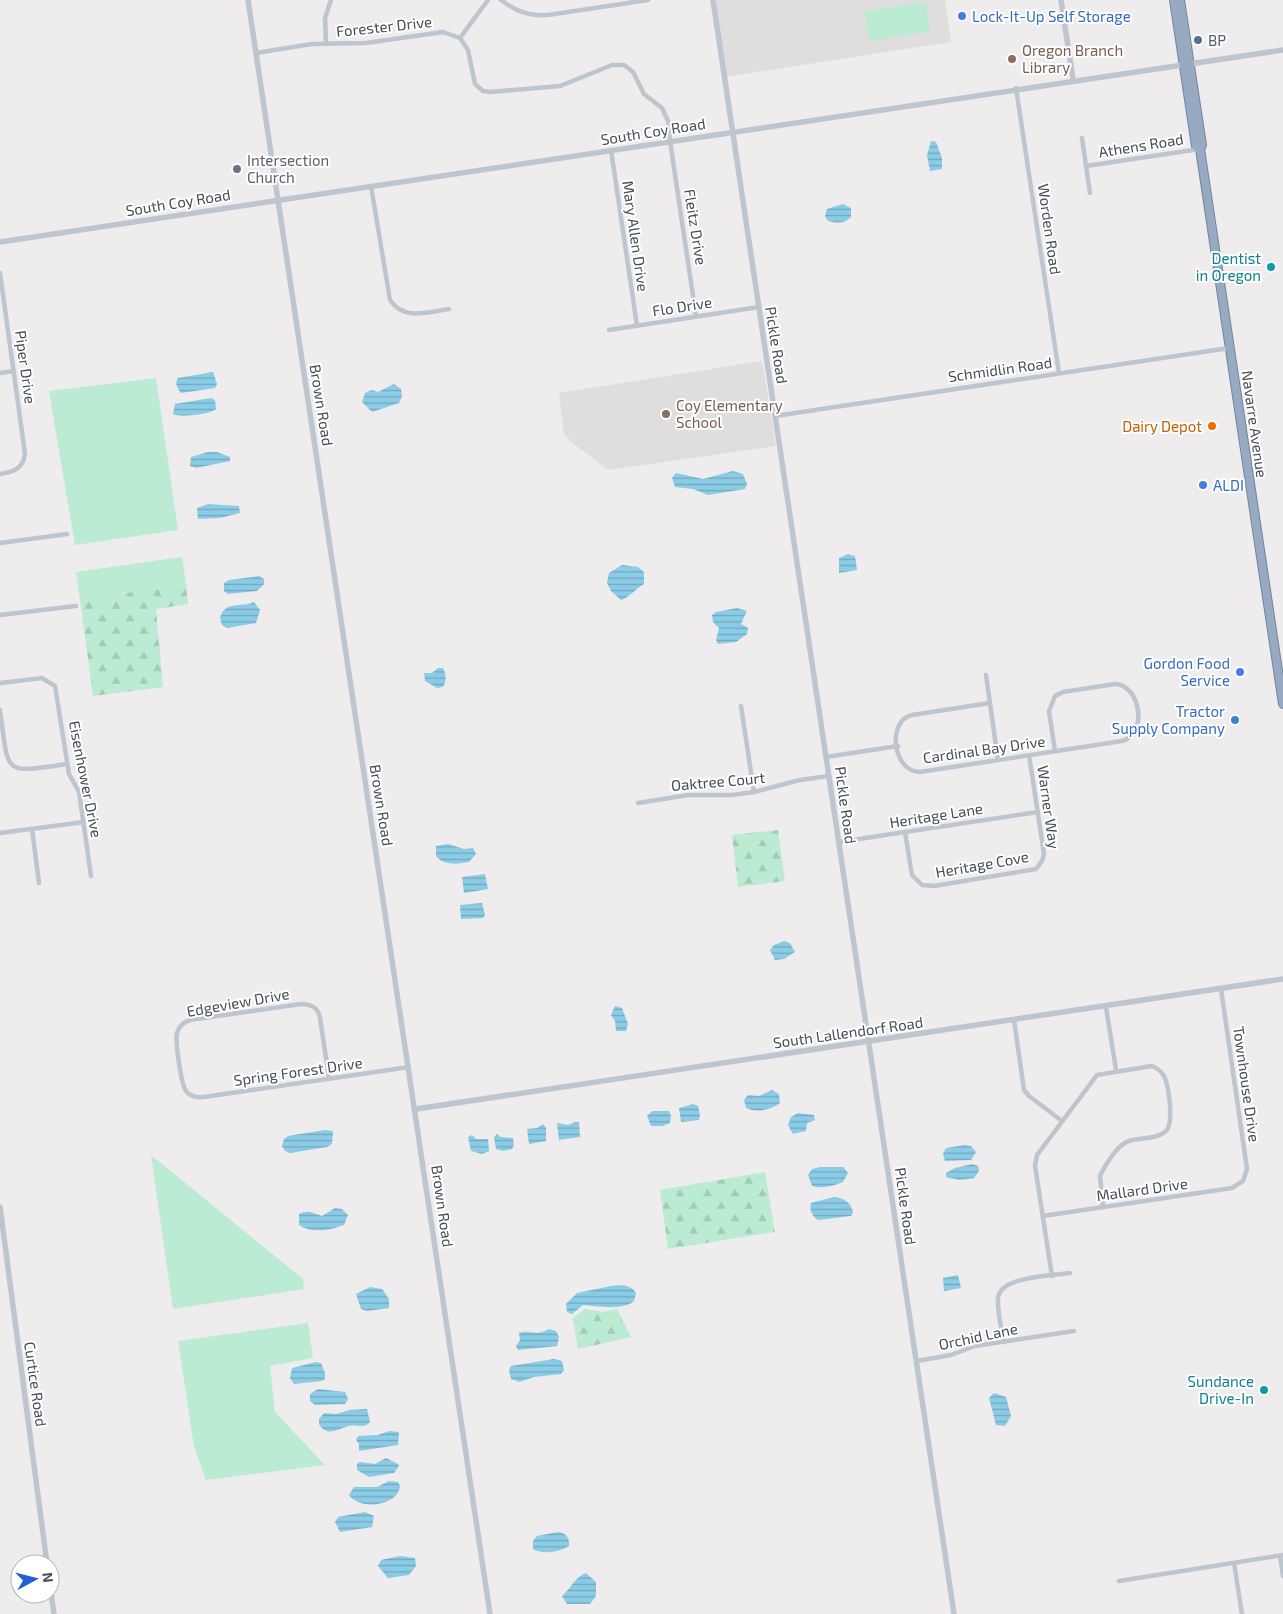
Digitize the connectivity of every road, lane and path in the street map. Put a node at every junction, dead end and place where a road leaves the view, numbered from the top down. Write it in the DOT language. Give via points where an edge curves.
graph roads {
  1 [pos="248,0"];
  2 [pos="331,0"];
  3 [pos="488,0"];
  4 [pos="501,0"];
  5 [pos="648,0"];
  6 [pos="713,0"];
  7 [pos="1061,0"];
  8 [pos="1174,0"];
  9 [pos="1180,0"];
  10 [pos="460,38"];
  11 [pos="326,44"];
  12 [pos="1283,50"];
  13 [pos="256,53"];
  14 [pos="1186,63"];
  15 [pos="1073,79"];
  16 [pos="1016,88"];
  17 [pos="1193,124"];
  18 [pos="733,132"];
  19 [pos="1082,138"];
  20 [pos="1202,139"];
  21 [pos="670,141"];
  22 [pos="1200,149"];
  23 [pos="611,150"];
  24 [pos="1086,166"];
  25 [pos="371,186"];
  26 [pos="1090,193"];
  27 [pos="279,200"];
  28 [pos="0,242"];
  29 [pos="0,273"];
  30 [pos="3,307"];
  31 [pos="759,307"];
  32 [pos="449,309"];
  33 [pos="696,316"];
  34 [pos="637,326"];
  35 [pos="609,330"];
  36 [pos="1229,348"];
  37 [pos="14,371"];
  38 [pos="0,373"];
  39 [pos="1059,373"];
  40 [pos="775,416"];
  41 [pos="0,474"];
  42 [pos="67,534"];
  43 [pos="0,543"];
  44 [pos="76,606"];
  45 [pos="0,616"];
  46 [pos="986,675"];
  47 [pos="0,682"];
  48 [pos="990,703"];
  49 [pos="1283,704"];
  50 [pos="741,706"];
  51 [pos="0,710"];
  52 [pos="898,746"];
  53 [pos="1055,751"];
  54 [pos="1029,755"];
  55 [pos="826,756"];
  56 [pos="998,760"];
  57 [pos="67,764"];
  58 [pos="829,776"];
  59 [pos="754,792"];
  60 [pos="638,803"];
  61 [pos="1038,812"];
  62 [pos="84,822"];
  63 [pos="32,829"];
  64 [pos="905,832"];
  65 [pos="0,833"];
  66 [pos="839,842"];
  67 [pos="1041,862"];
  68 [pos="91,876"];
  69 [pos="39,883"];
  70 [pos="1283,979"];
  71 [pos="1221,989"];
  72 [pos="1106,1006"];
  73 [pos="1014,1020"];
  74 [pos="869,1042"];
  75 [pos="409,1066"];
  76 [pos="1116,1070"];
  77 [pos="329,1078"];
  78 [pos="190,1094"];
  79 [pos="416,1109"];
  80 [pos="1062,1121"];
  81 [pos="1244,1181"];
  82 [pos="0,1207"];
  83 [pos="1103,1207"];
  84 [pos="1043,1216"];
  85 [pos="1070,1273"];
  86 [pos="1052,1276"];
  87 [pos="1074,1331"];
  88 [pos="1004,1342"];
  89 [pos="917,1360"];
  90 [pos="46,1554"];
  91 [pos="1282,1556"];
  92 [pos="1234,1563"];
  93 [pos="1283,1576"];
  94 [pos="1119,1581"];
  95 [pos="490,1614"];
  96 [pos="954,1614"];
  97 [pos="1242,1614"];
  1 -- 13 [label="street, Brown Road"];
  2 -- 11 [label="street" via="325,18"];
  3 -- 10 [label="street"];
  4 -- 5 [label="street" via="532,16"];
  6 -- 18 [label="street, Pickle Road"];
  7 -- 15 [label="street"];
  8 -- 14 [label="highway, Navarre Avenue"];
  9 -- 14 [label="highway, Navarre Avenue"];
  10 -- 11 [label="street, Forester Drive" via="443,32 366,43"];
  10 -- 21 [label="street, Fleitz Drive" via="468,50 474,80 478,87 490,92 560,86 612,65 624,65 633,72 644,94 662,108 668,121"];
  11 -- 13 [label="street, Forester Drive"];
  12 -- 14 [label="street, South Coy Road"];
  13 -- 27 [label="street, Brown Road"];
  14 -- 15 [label="street, South Coy Road"];
  14 -- 17 [label="highway, Navarre Avenue"];
  14 -- 20 [label="highway, Navarre Avenue"];
  15 -- 16 [label="street, South Coy Road"];
  16 -- 18 [label="street, South Coy Road"];
  16 -- 39 [label="street, Worden Road"];
  17 -- 20 [label="highway" via="1198,138"];
  17 -- 22 [label="highway, Navarre Avenue" via="1196,146"];
  18 -- 21 [label="street, South Coy Road"];
  18 -- 31 [label="street, Pickle Road"];
  19 -- 24 [label="street"];
  20 -- 22 [label="highway, Navarre Avenue"];
  21 -- 23 [label="street, South Coy Road"];
  21 -- 33 [label="street, Fleitz Drive"];
  22 -- 24 [label="street, Athens Road"];
  22 -- 36 [label="highway, Navarre Avenue"];
  23 -- 25 [label="street, South Coy Road"];
  23 -- 34 [label="street, Mary Allen Drive"];
  24 -- 26 [label="street"];
  25 -- 27 [label="street, South Coy Road"];
  25 -- 32 [label="street" via="390,300 397,309 409,314"];
  27 -- 28 [label="street, South Coy Road"];
  27 -- 75 [label="street, Brown Road"];
  29 -- 30 [label="street, Piper Drive"];
  30 -- 37 [label="street, Piper Drive"];
  31 -- 33 [label="street, Flo Drive"];
  31 -- 40 [label="street, Pickle Road"];
  33 -- 34 [label="street, Flo Drive"];
  34 -- 35 [label="street, Flo Drive"];
  36 -- 39 [label="street, Schmidlin Road"];
  36 -- 49 [label="highway, Navarre Avenue"];
  37 -- 38 [label="street"];
  37 -- 41 [label="street, Piper Drive" via="25,451 22,464 14,472"];
  39 -- 40 [label="street, Schmidlin Road"];
  40 -- 55 [label="street, Pickle Road"];
  42 -- 43 [label="street"];
  44 -- 45 [label="street"];
  46 -- 48 [label="street"];
  47 -- 57 [label="street, Eisenhower Drive" via="45,678 53,684"];
  48 -- 52 [label="street" via="906,716 896,730"];
  48 -- 56 [label="street"];
  50 -- 59 [label="street"];
  51 -- 57 [label="street" via="7,758 14,767 26,770"];
  52 -- 55 [label="street"];
  52 -- 56 [label="street, Cardinal Bay Drive" via="901,762 913,771"];
  53 -- 53 [label="street, Cardinal Bay Drive" via="1129,739 1138,727 1132,692 1119,684 1058,694 1049,709"];
  53 -- 54 [label="street, Cardinal Bay Drive"];
  54 -- 56 [label="street, Cardinal Bay Drive"];
  54 -- 61 [label="street, Warner Way"];
  55 -- 58 [label="street, Pickle Road"];
  57 -- 62 [label="street, Eisenhower Drive" via="79,792"];
  58 -- 59 [label="street, Oaktree Court"];
  58 -- 66 [label="street, Pickle Road"];
  59 -- 60 [label="street, Oaktree Court" via="688,795"];
  61 -- 64 [label="street, Heritage Lane"];
  61 -- 67 [label="street, Warner Way" via="1044,854"];
  62 -- 63 [label="street"];
  62 -- 68 [label="street, Eisenhower Drive"];
  63 -- 65 [label="street"];
  63 -- 69 [label="street"];
  64 -- 66 [label="street, Heritage Lane"];
  64 -- 67 [label="street, Heritage Cove" via="912,875 926,886 1028,872"];
  66 -- 74 [label="street, Pickle Road"];
  70 -- 71 [label="street, South Lallendorf Road"];
  71 -- 72 [label="street, South Lallendorf Road"];
  71 -- 81 [label="street, Townhouse Drive" via="1247,1168"];
  72 -- 73 [label="street, South Lallendorf Road"];
  72 -- 76 [label="street"];
  73 -- 74 [label="street, South Lallendorf Road"];
  73 -- 80 [label="street" via="1026,1092"];
  74 -- 79 [label="street, South Lallendorf Road"];
  74 -- 89 [label="street, Pickle Road"];
  75 -- 77 [label="street, Spring Forest Drive"];
  75 -- 79 [label="street, Brown Road"];
  76 -- 80 [label="street" via="1095,1077"];
  76 -- 83 [label="street" via="1146,1066 1159,1070 1166,1081 1171,1120 1161,1135 1130,1140 1120,1147 1100,1176"];
  77 -- 78 [label="street, Spring Forest Drive" via="204,1097"];
  77 -- 78 [label="street, Edgeview Drive" via="317,1010 310,1004 300,1004 190,1020 181,1025 176,1039 183,1084"];
  79 -- 95 [label="street, Brown Road"];
  80 -- 84 [label="street" via="1036,1158"];
  81 -- 83 [label="street, Mallard Drive" via="1232,1188"];
  82 -- 90 [label="street, Curtice Road"];
  83 -- 84 [label="street, Mallard Drive"];
  84 -- 86 [label="street"];
  85 -- 86 [label="street"];
  86 -- 88 [label="street" via="1010,1282 1003,1287 998,1300"];
  87 -- 88 [label="street, Orchid Lane"];
  88 -- 89 [label="street, Orchid Lane"];
  89 -- 96 [label="street, Pickle Road"];
  91 -- 92 [label="street"];
  91 -- 93 [label="street"];
  92 -- 94 [label="street"];
  92 -- 97 [label="street"];
}
